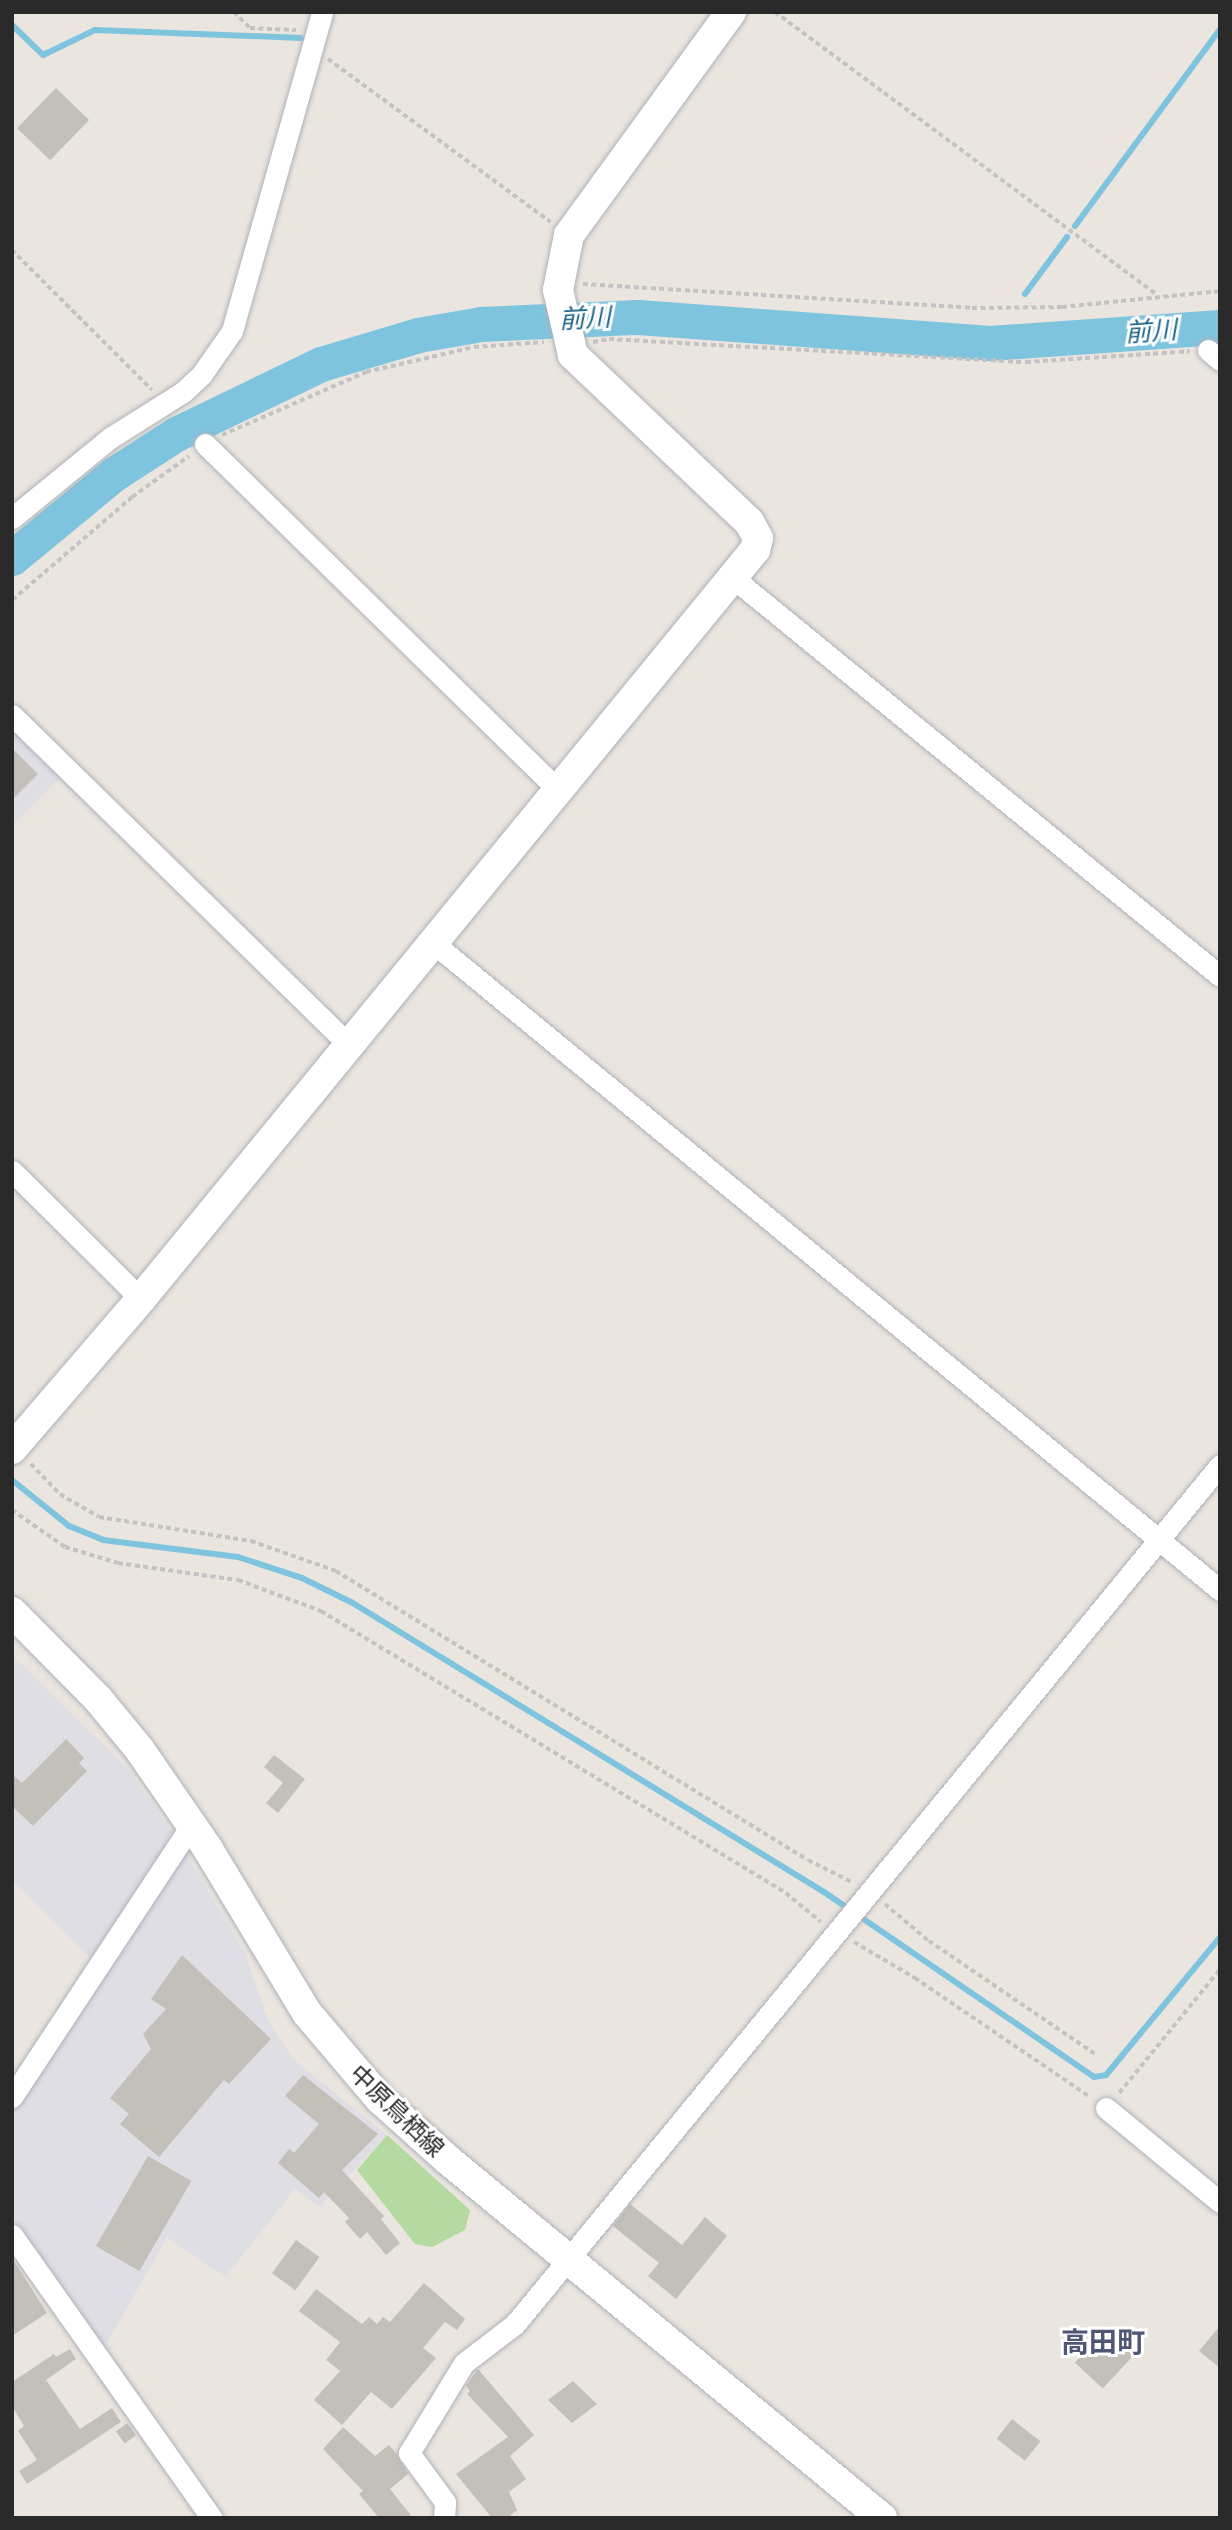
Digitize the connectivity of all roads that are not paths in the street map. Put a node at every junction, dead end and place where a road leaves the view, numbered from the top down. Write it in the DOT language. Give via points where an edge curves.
graph roads {
  1 [pos="731,12"];
  2 [pos="322,13"];
  3 [pos="205,444"];
  4 [pos="12,518"];
  5 [pos="732,577"];
  6 [pos="12,715"];
  7 [pos="556,788"];
  8 [pos="431,941"];
  9 [pos="1220,976"];
  10 [pos="349,1045"];
  11 [pos="12,1171"];
  12 [pos="141,1299"];
  13 [pos="16,1453"];
  14 [pos="1220,1465"];
  15 [pos="1159,1540"];
  16 [pos="1220,1590"];
  17 [pos="12,1612"];
  18 [pos="192,1824"];
  19 [pos="12,2097"];
  20 [pos="1106,2108"];
  21 [pos="1220,2202"];
  22 [pos="12,2235"];
  23 [pos="568,2259"];
  24 [pos="212,2518"];
  25 [pos="444,2518"];
  26 [pos="881,2518"];
  1 -- 5 [label="street" via="569,235 558,285 566,341 573,355 749,522 758,538 755,550"];
  2 -- 4 [label="street" via="232,331 202,374 110,438"];
  3 -- 7 [label="street"];
  5 -- 7 [label="street"];
  5 -- 9 [label="street"];
  6 -- 10 [label="street"];
  7 -- 8 [label="street"];
  8 -- 10 [label="street"];
  8 -- 15 [label="street"];
  10 -- 12 [label="street"];
  11 -- 12 [label="street"];
  12 -- 13 [label="street"];
  14 -- 15 [label="street"];
  15 -- 16 [label="street"];
  15 -- 23 [label="street"];
  17 -- 18 [label="street, 中原鳥栖線" via="98,1699"];
  18 -- 19 [label="street"];
  18 -- 23 [label="street, 中原鳥栖線" via="307,2013 345,2061 448,2160"];
  20 -- 21 [label="street"];
  22 -- 24 [label="street"];
  23 -- 25 [label="street" via="515,2324 464,2363 409,2453 445,2502"];
  23 -- 26 [label="street, 中原鳥栖線"];
}
